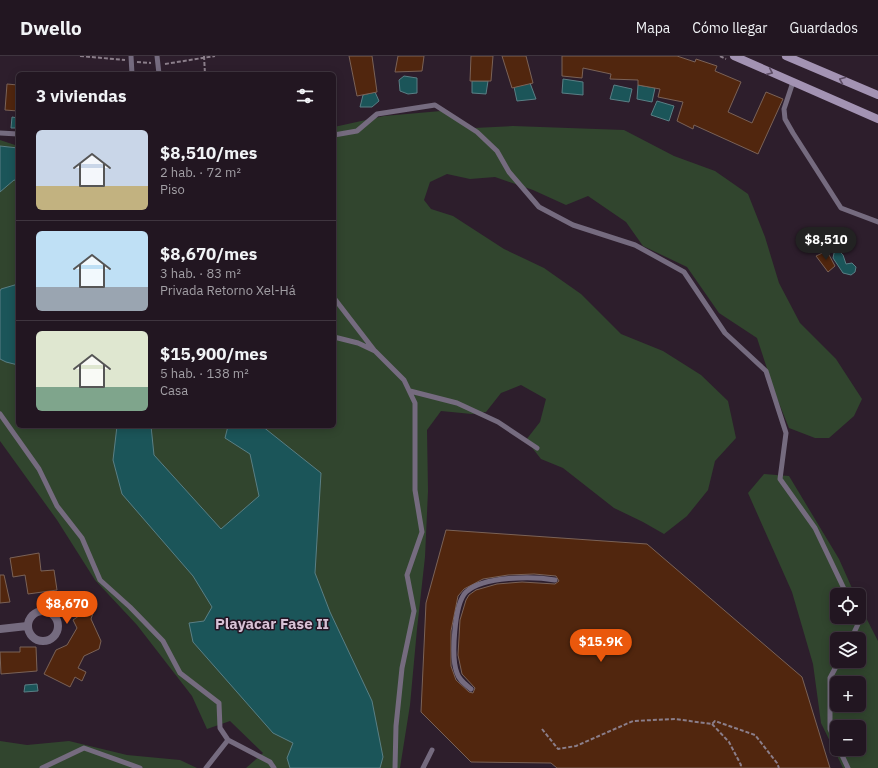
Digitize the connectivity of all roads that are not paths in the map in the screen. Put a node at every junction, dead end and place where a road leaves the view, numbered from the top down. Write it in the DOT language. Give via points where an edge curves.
graph roads {
  1 [pos="157,56"];
  2 [pos="734,56"];
  3 [pos="786,56"];
  4 [pos="131,59"];
  5 [pos="132,72"];
  6 [pos="159,72"];
  7 [pos="793,82"];
  8 [pos="878,95"];
  9 [pos="878,119"];
  10 [pos="0,133"];
  11 [pos="16,134"];
  12 [pos="336,135"];
  13 [pos="878,222"];
  14 [pos="336,301"];
  15 [pos="336,338"];
  16 [pos="375,351"];
  17 [pos="410,391"];
  18 [pos="0,414"];
  19 [pos="537,448"];
  20 [pos="555,580"];
  21 [pos="844,588"];
  22 [pos="27,626"];
  23 [pos="0,629"];
  24 [pos="835,668"];
  25 [pos="471,689"];
  26 [pos="830,720"];
  27 [pos="228,740"];
  28 [pos="432,750"];
  29 [pos="842,756"];
  30 [pos="42,768"];
  31 [pos="140,768"];
  32 [pos="206,768"];
  33 [pos="274,768"];
  34 [pos="395,768"];
  35 [pos="423,768"];
  36 [pos="848,768"];
  1 -- 6 [label="lane"];
  2 -- 7 [label="main road, one-way"];
  8 -- 3 [label="main road, one-way"];
  4 -- 5 [label="lane"];
  7 -- 9 [label="main road"];
  7 -- 13 [label="lane" via="784,109 785,119 793,133 841,208"];
  10 -- 11 [label="lane"];
  12 -- 21 [label="lane" via="357,131 377,114 435,105 477,132 497,150 509,172 539,207 573,226 635,245 684,272 725,333 766,371 786,433 780,479 815,528"];
  14 -- 16 [label="lane"];
  15 -- 16 [label="lane"];
  16 -- 17 [label="lane" via="404,380"];
  17 -- 19 [label="lane" via="457,403 498,422"];
  17 -- 34 [label="lane" via="415,403 415,490 422,532 407,575 414,611 402,668"];
  18 -- 27 [label="lane" via="39,469 57,506 82,538 100,580 163,641 180,673 218,703 220,728"];
  20 -- 25 [label="lane" via="539,577 494,581 475,586 465,593 455,626 454,655 457,673 461,681"];
  22 -- 23 [label="street"];
  24 -- 26 [label="lane" via="830,678"];
  27 -- 32 [label="lane"];
  27 -- 33 [label="lane" via="270,762"];
  28 -- 35 [label="lane"];
  29 -- 36 [label="lane"];
  30 -- 31 [label="lane" via="84,748"];
}
